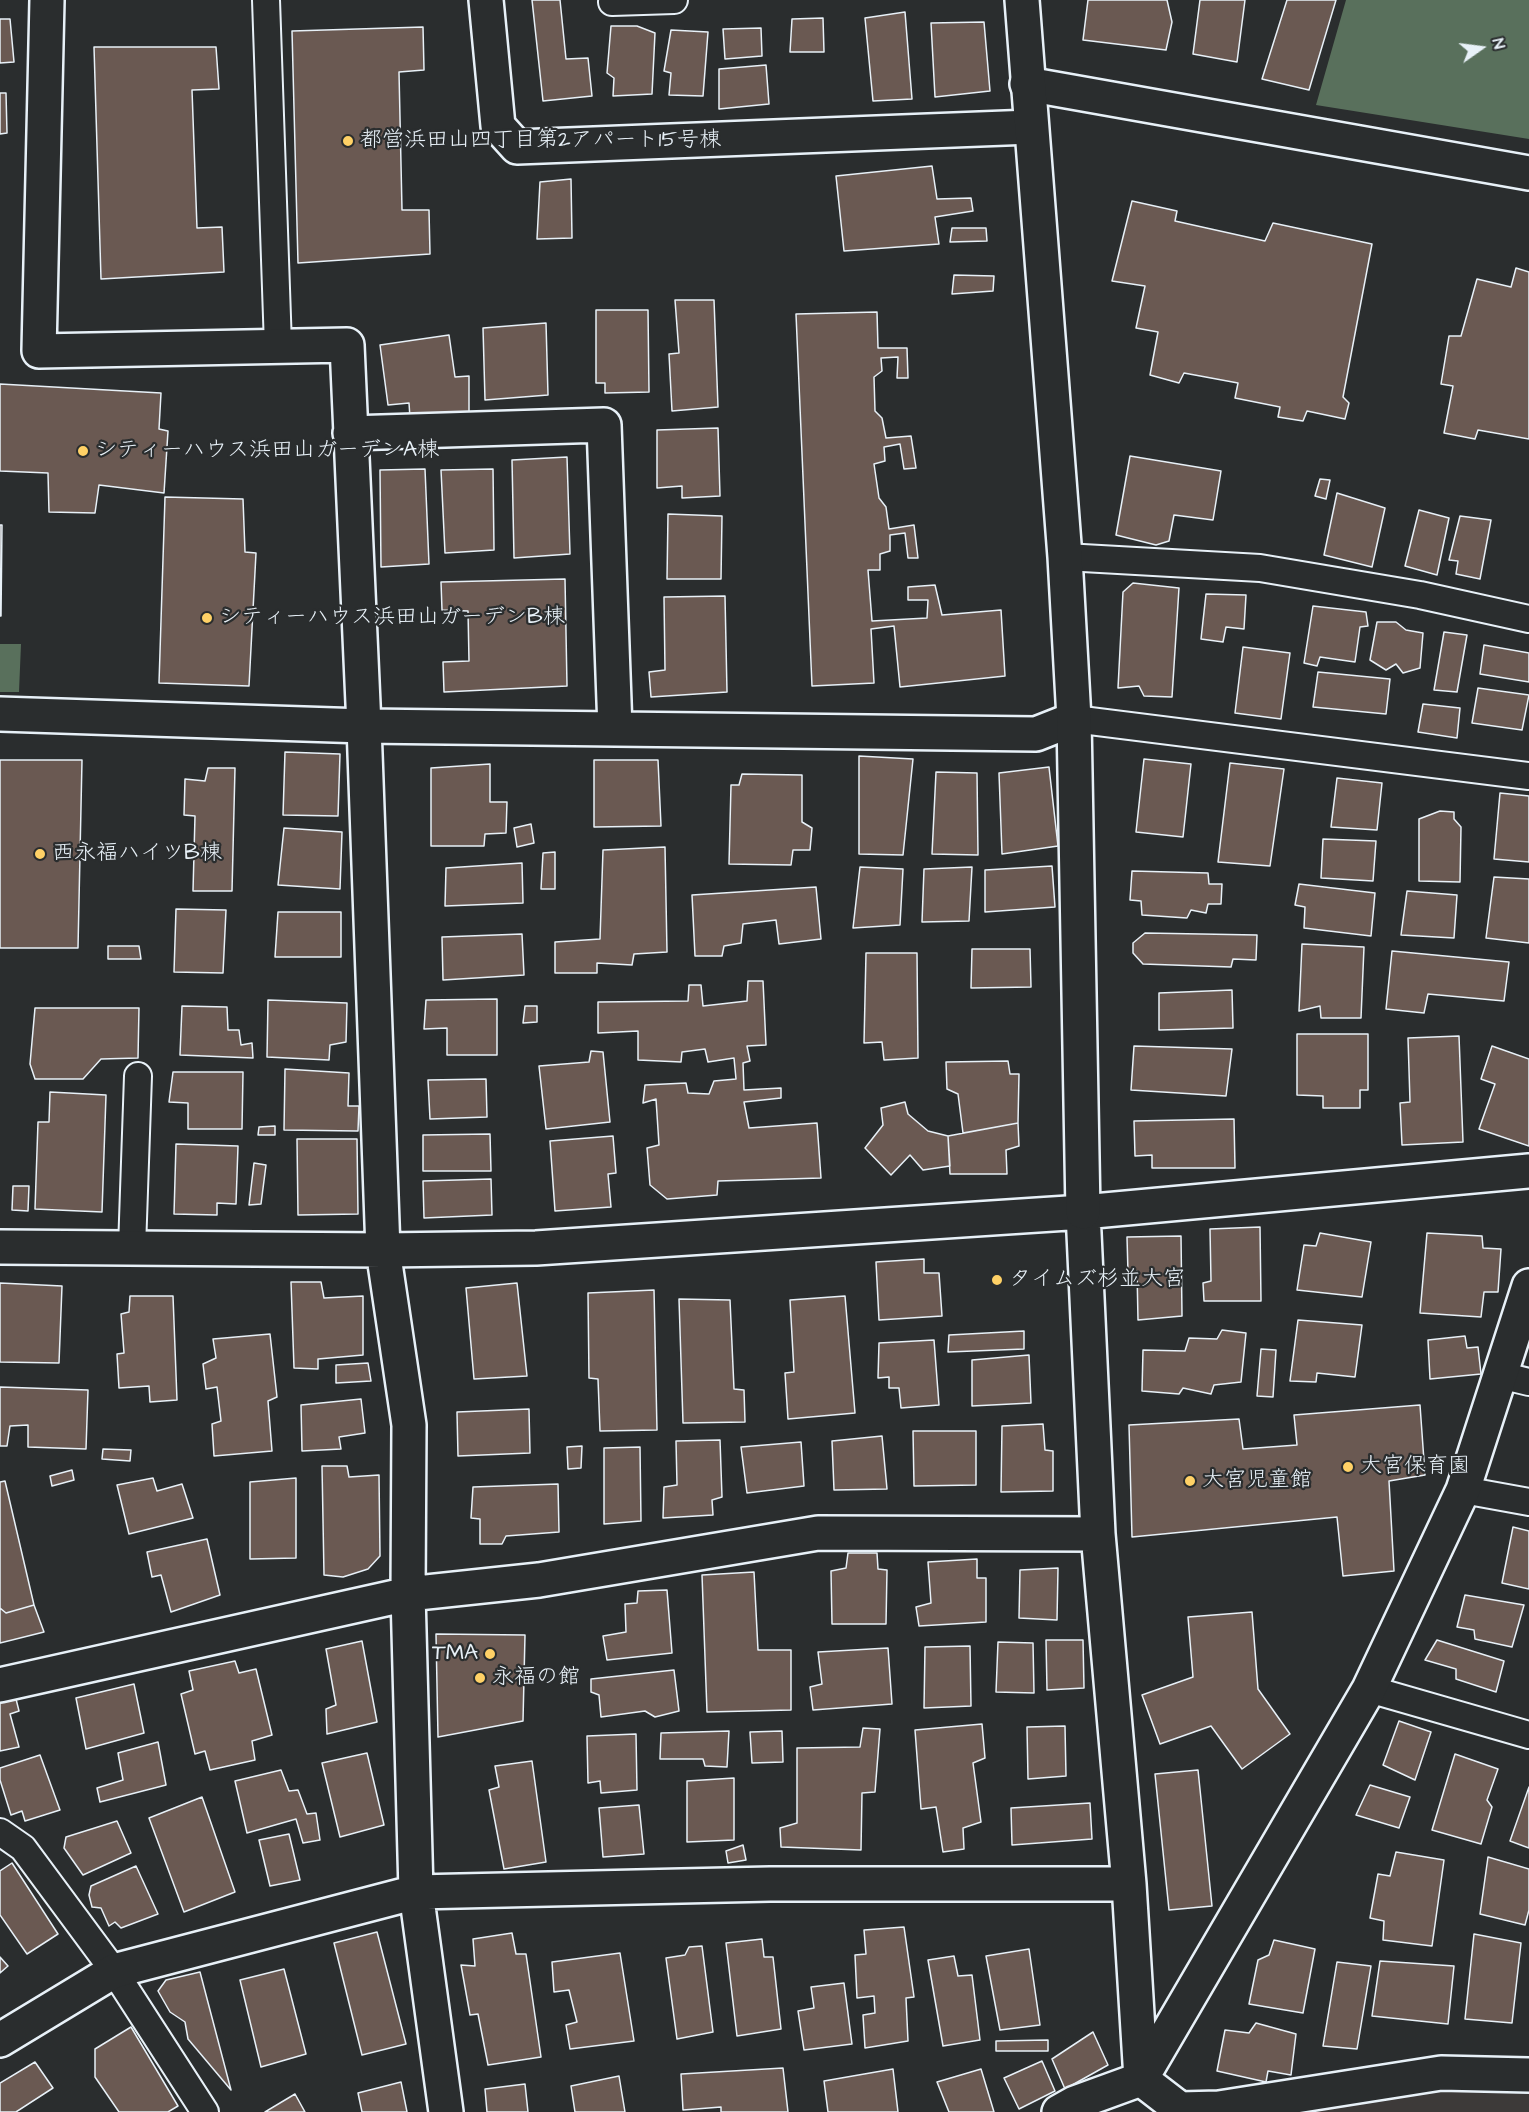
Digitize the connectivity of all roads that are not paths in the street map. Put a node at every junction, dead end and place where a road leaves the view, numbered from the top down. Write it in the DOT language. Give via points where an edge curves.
graph roads {
  1 [pos="47,0"];
  2 [pos="266,0"];
  3 [pos="486,0"];
  4 [pos="674,0"];
  5 [pos="1022,0"];
  6 [pos="612,2"];
  7 [pos="1027,84"];
  8 [pos="1031,127"];
  9 [pos="1529,174"];
  10 [pos="278,346"];
  11 [pos="350,433"];
  12 [pos="1065,557"];
  13 [pos="1529,619"];
  14 [pos="0,714"];
  15 [pos="1074,719"];
  16 [pos="364,726"];
  17 [pos="615,729"];
  18 [pos="1529,776"];
  19 [pos="138,1076"];
  20 [pos="1529,1171"];
  21 [pos="1083,1212"];
  22 [pos="0,1247"];
  23 [pos="132,1248"];
  24 [pos="383,1250"];
  25 [pos="1529,1286"];
  26 [pos="1515,1378"];
  27 [pos="1463,1490"];
  28 [pos="1529,1502"];
  29 [pos="1098,1534"];
  30 [pos="408,1594"];
  31 [pos="0,1685"];
  32 [pos="1370,1689"];
  33 [pos="1529,1735"];
  34 [pos="0,1832"];
  35 [pos="1129,1884"];
  36 [pos="416,1892"];
  37 [pos="114,1971"];
  38 [pos="0,2040"];
  39 [pos="1529,2075"];
  40 [pos="1141,2079"];
  41 [pos="205,2112"];
  42 [pos="446,2112"];
  43 [pos="1059,2112"];
  1 -- 10 [label="street" via="39,351"];
  2 -- 10 [label="lane"];
  3 -- 8 [label="street" via="498,126 517,147"];
  4 -- 6 [label="lane"];
  5 -- 7 [label="street"];
  7 -- 8 [label="street"];
  7 -- 9 [label="street"];
  8 -- 12 [label="street"];
  10 -- 11 [label="street" via="346,345"];
  11 -- 16 [label="street"];
  11 -- 17 [label="street" via="604,425"];
  12 -- 13 [label="lane" via="1260,568 1420,595"];
  12 -- 15 [label="street"];
  14 -- 16 [label="street"];
  15 -- 17 [label="street" via="1036,734"];
  15 -- 18 [label="lane"];
  15 -- 21 [label="street"];
  16 -- 17 [label="street"];
  16 -- 24 [label="street"];
  19 -- 23 [label="lane"];
  20 -- 21 [label="street"];
  21 -- 24 [label="street" via="536,1248"];
  21 -- 29 [label="street"];
  22 -- 23 [label="street"];
  23 -- 24 [label="street"];
  24 -- 30 [label="street" via="409,1425"];
  25 -- 26 [label="street"];
  26 -- 27 [label="street"];
  27 -- 28 [label="lane"];
  27 -- 32 [label="street"];
  29 -- 30 [label="street" via="818,1533 539,1580"];
  29 -- 35 [label="street"];
  30 -- 31 [label="street"];
  30 -- 36 [label="street"];
  32 -- 33 [label="lane"];
  32 -- 40 [label="street"];
  34 -- 37 [label="lane" via="23,1848"];
  35 -- 36 [label="street" via="770,1884"];
  35 -- 40 [label="street"];
  36 -- 37 [label="street"];
  36 -- 42 [label="street"];
  37 -- 38 [label="street"];
  37 -- 41 [label="lane"];
  39 -- 40 [label="street" via="1441,2073 1220,2108 1180,2109"];
  40 -- 43 [label="street"];
}
